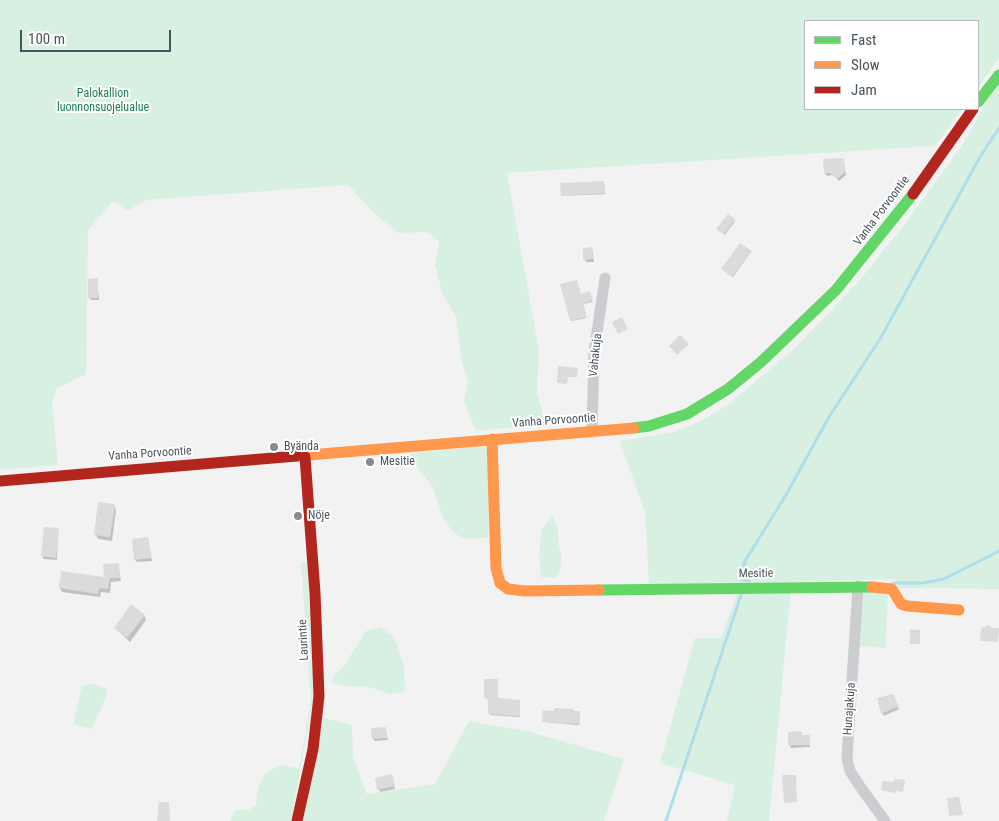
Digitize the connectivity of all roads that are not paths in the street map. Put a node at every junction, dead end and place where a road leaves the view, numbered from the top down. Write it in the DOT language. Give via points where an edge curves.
graph roads {
  1 [pos="999,75"];
  2 [pos="979,101"];
  3 [pos="972,110"];
  4 [pos="605,278"];
  5 [pos="592,432"];
  6 [pos="492,439"];
  7 [pos="305,457"];
  8 [pos="0,480"];
  9 [pos="858,586"];
  10 [pos="959,610"];
  11 [pos="297,821"];
  12 [pos="885,821"];
  1 -- 2 [label="street"];
  3 -- 5 [label="street, Vanha Porvoontie" via="856,269 761,362 728,389 687,414 649,426"];
  4 -- 5 [label="street, Vahakuja" via="594,352"];
  5 -- 6 [label="street, Vanha Porvoontie"];
  6 -- 7 [label="street, Vanha Porvoontie"];
  6 -- 9 [label="street, Mesitie" via="496,568 500,583 508,589"];
  7 -- 8 [label="street, Vanha Porvoontie"];
  7 -- 11 [label="street, Laurintie" via="319,696 313,749"];
  9 -- 10 [label="street, Mesitie" via="888,587 901,604 907,606"];
  9 -- 12 [label="street, Hunajakuja" via="847,758 850,771"];
}
